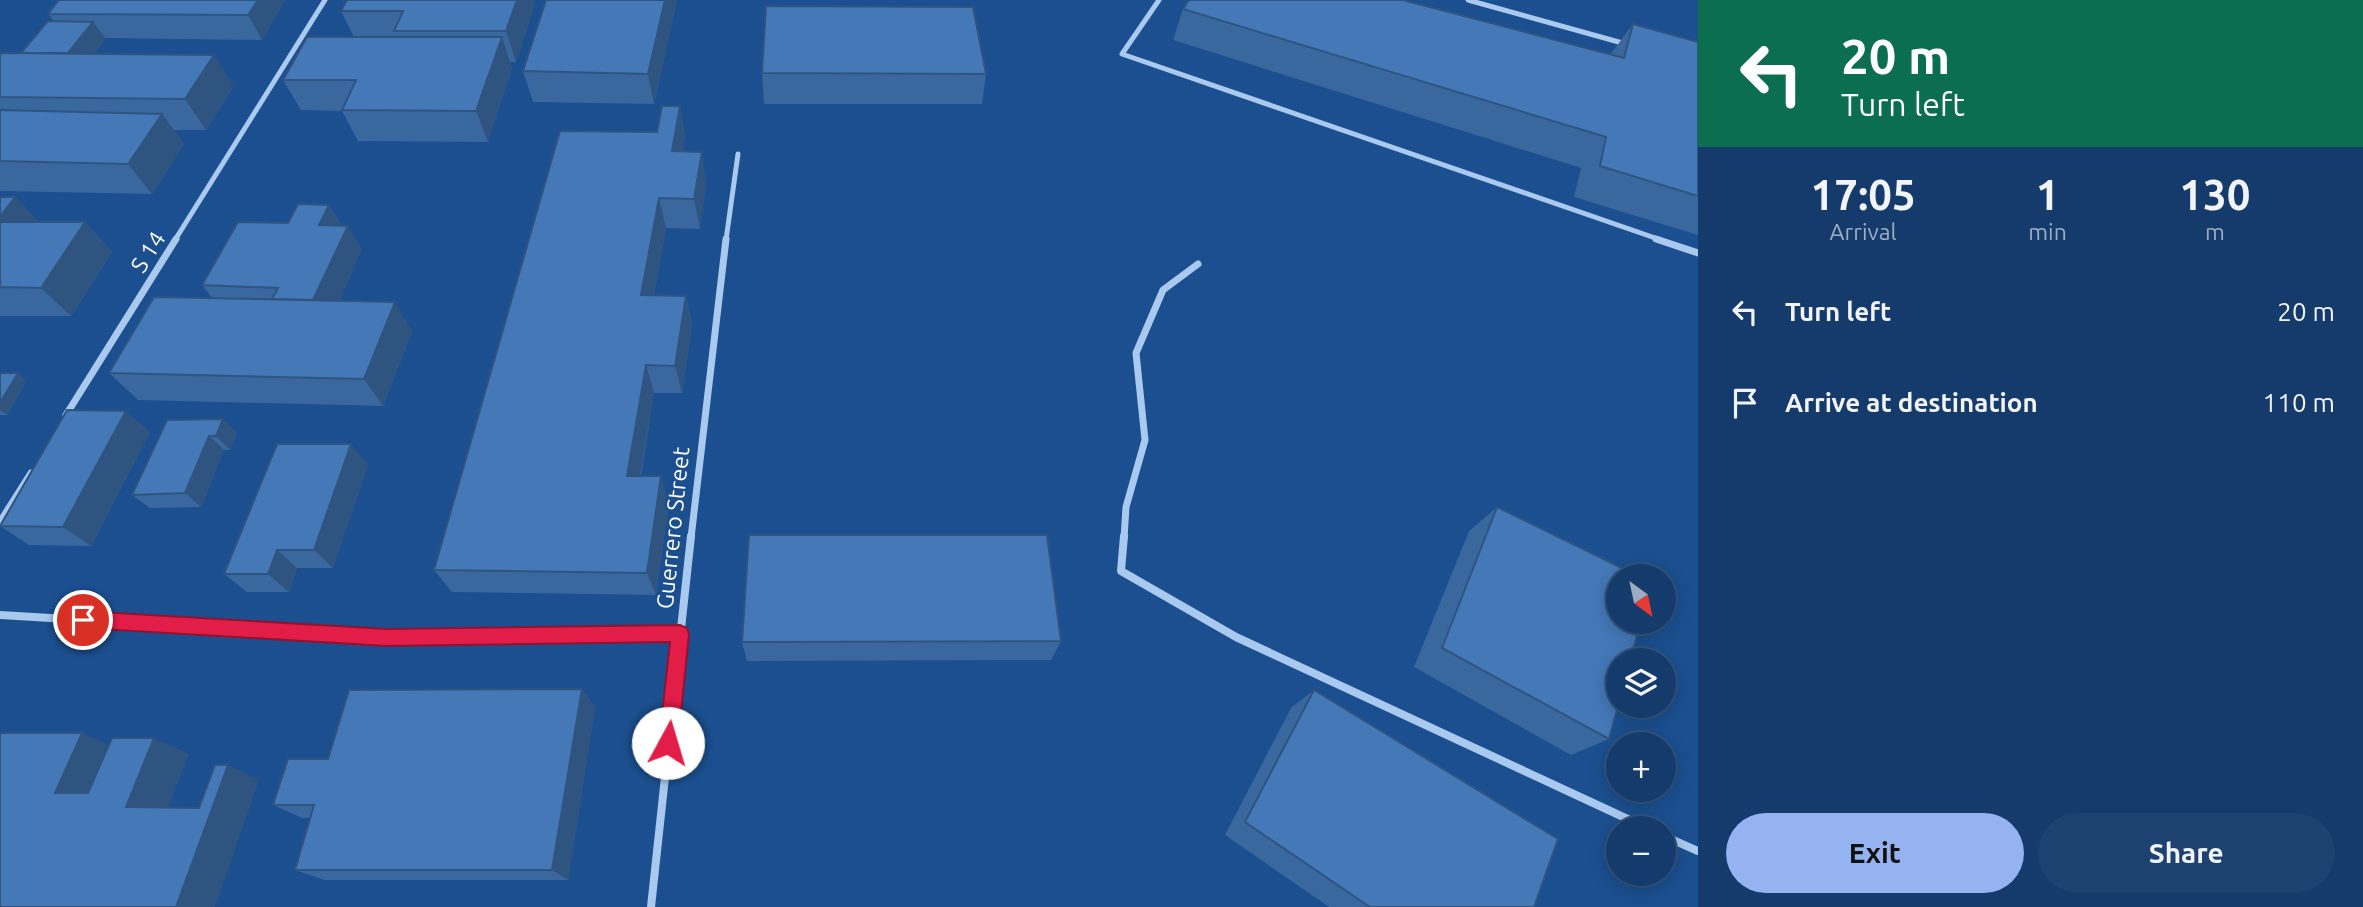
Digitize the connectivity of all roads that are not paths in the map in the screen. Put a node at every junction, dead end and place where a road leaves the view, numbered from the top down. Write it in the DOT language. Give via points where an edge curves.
graph roads {
  1 [pos="325,0"];
  2 [pos="1159,0"];
  3 [pos="1468,0"];
  4 [pos="1634,46"];
  5 [pos="738,154"];
  6 [pos="1698,253"];
  7 [pos="1198,264"];
  8 [pos="59,427"];
  9 [pos="37,463"];
  10 [pos="0,522"];
  11 [pos="0,615"];
  12 [pos="680,634"];
  13 [pos="1621,816"];
  14 [pos="1676,841"];
  15 [pos="1698,851"];
  16 [pos="651,907"];
  1 -- 8 [label="street, S 14"];
  2 -- 6 [label="street" via="1122,54"];
  3 -- 4 [label="street"];
  5 -- 12 [label="street, Guerrero Street"];
  7 -- 13 [label="street" via="1163,290 1136,353 1145,440 1126,507 1121,570 1236,637"];
  9 -- 10 [label="street"];
  11 -- 12 [label="street" via="387,638"];
  12 -- 16 [label="street, Guerrero Street"];
  14 -- 15 [label="street"];
}
